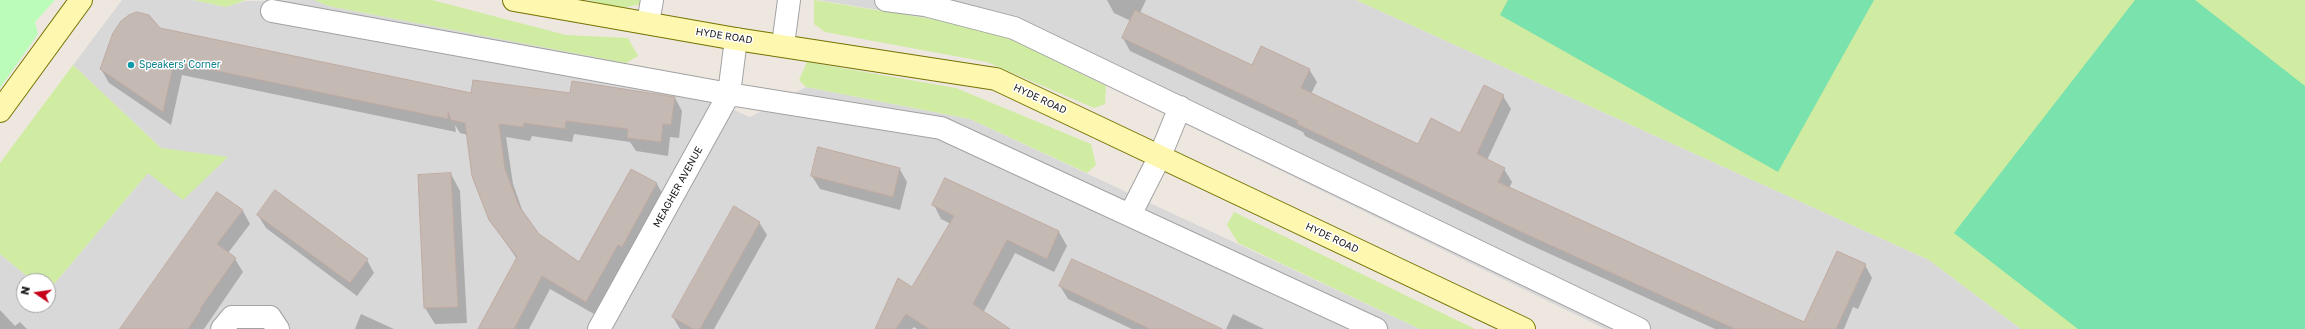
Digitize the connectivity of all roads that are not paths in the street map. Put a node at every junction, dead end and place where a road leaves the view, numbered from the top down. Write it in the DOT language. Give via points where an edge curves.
graph roads {
  1 [pos="81,0"];
  2 [pos="514,0"];
  3 [pos="652,0"];
  4 [pos="789,0"];
  5 [pos="886,0"];
  6 [pos="272,11"];
  7 [pos="648,23"];
  8 [pos="736,39"];
  9 [pos="782,44"];
  10 [pos="729,94"];
  11 [pos="1180,108"];
  12 [pos="0,111"];
  13 [pos="1160,156"];
  14 [pos="1130,215"];
  15 [pos="222,329"];
  16 [pos="278,329"];
  17 [pos="599,329"];
  18 [pos="1376,329"];
  19 [pos="1524,329"];
  20 [pos="1639,329"];
  1 -- 12 [label="street"];
  2 -- 7 [label="street, HYDE ROAD"];
  3 -- 7 [label="street"];
  4 -- 9 [label="street"];
  5 -- 11 [label="street" via="925,5 1014,28"];
  6 -- 10 [label="street"];
  7 -- 8 [label="street, HYDE ROAD"];
  8 -- 9 [label="street, HYDE ROAD"];
  8 -- 10 [label="street, MEAGHER AVENUE"];
  9 -- 13 [label="street, HYDE ROAD" via="996,79"];
  10 -- 14 [label="street" via="941,128"];
  10 -- 17 [label="street, MEAGHER AVENUE"];
  11 -- 13 [label="street"];
  11 -- 20 [label="street"];
  13 -- 14 [label="street"];
  13 -- 19 [label="street, HYDE ROAD"];
  14 -- 18 [label="street"];
  15 -- 16 [label="street" via="232,317 270,317"];
}
